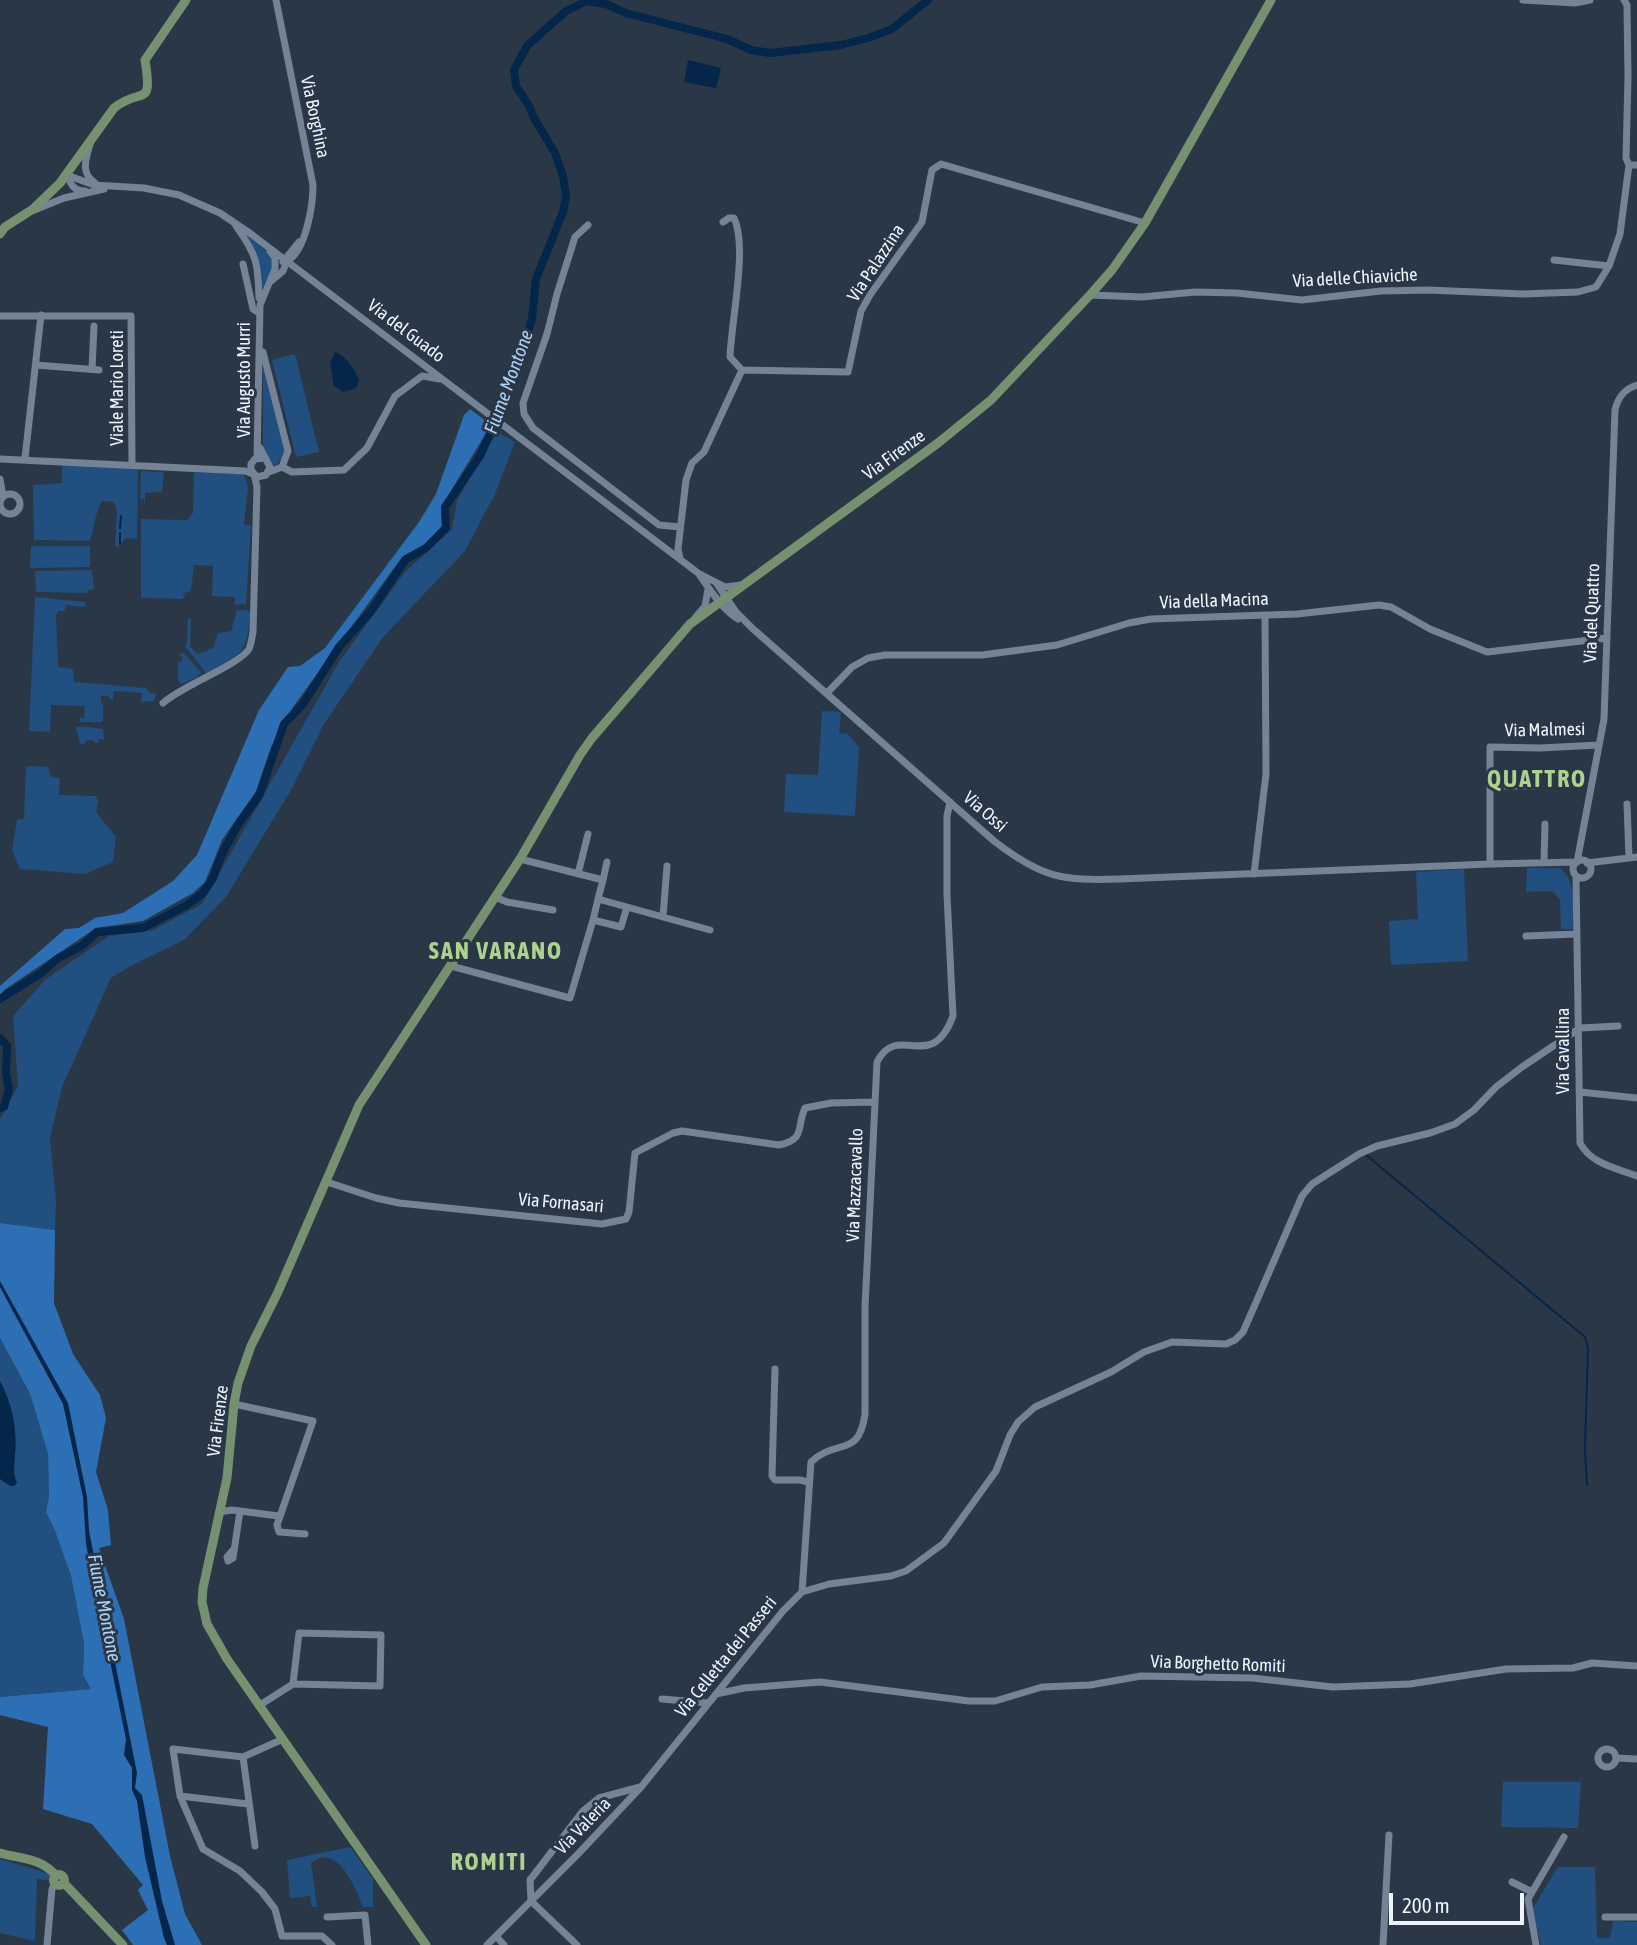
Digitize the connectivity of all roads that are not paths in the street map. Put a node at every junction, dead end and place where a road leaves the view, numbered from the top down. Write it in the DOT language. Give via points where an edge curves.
graph roads {
  1 [pos="186,0"];
  2 [pos="276,0"];
  3 [pos="1271,0"];
  4 [pos="1523,0"];
  5 [pos="1590,0"];
  6 [pos="1624,0"];
  7 [pos="90,144"];
  8 [pos="1633,165"];
  9 [pos="67,175"];
  10 [pos="102,186"];
  11 [pos="114,187"];
  12 [pos="90,191"];
  13 [pos="43,199"];
  14 [pos="28,213"];
  15 [pos="0,222"];
  16 [pos="234,222"];
  17 [pos="723,222"];
  18 [pos="1144,223"];
  19 [pos="588,225"];
  20 [pos="0,234"];
  21 [pos="268,247"];
  22 [pos="294,250"];
  23 [pos="286,260"];
  24 [pos="1554,260"];
  25 [pos="243,264"];
  26 [pos="1609,266"];
  27 [pos="277,272"];
  28 [pos="303,273"];
  29 [pos="1090,295"];
  30 [pos="260,309"];
  31 [pos="41,315"];
  32 [pos="0,316"];
  33 [pos="94,326"];
  34 [pos="260,342"];
  35 [pos="36,365"];
  36 [pos="742,370"];
  37 [pos="445,381"];
  38 [pos="1637,386"];
  39 [pos="1,458"];
  40 [pos="25,458"];
  41 [pos="261,458"];
  42 [pos="132,465"];
  43 [pos="275,469"];
  44 [pos="253,475"];
  45 [pos="0,481"];
  46 [pos="6,495"];
  47 [pos="680,527"];
  48 [pos="680,559"];
  49 [pos="698,573"];
  50 [pos="717,584"];
  51 [pos="745,584"];
  52 [pos="708,589"];
  53 [pos="722,599"];
  54 [pos="731,610"];
  55 [pos="1265,615"];
  56 [pos="690,624"];
  57 [pos="1607,638"];
  58 [pos="827,693"];
  59 [pos="163,703"];
  60 [pos="1599,746"];
  61 [pos="1490,786"];
  62 [pos="1533,786"];
  63 [pos="950,802"];
  64 [pos="1627,804"];
  65 [pos="1545,824"];
  66 [pos="588,834"];
  67 [pos="1633,857"];
  68 [pos="520,859"];
  69 [pos="1604,859"];
  70 [pos="607,862"];
  71 [pos="1544,862"];
  72 [pos="1582,862"];
  73 [pos="1561,863"];
  74 [pos="1490,864"];
  75 [pos="667,866"];
  76 [pos="578,874"];
  77 [pos="1254,874"];
  78 [pos="1581,874"];
  79 [pos="603,880"];
  80 [pos="495,897"];
  81 [pos="598,900"];
  82 [pos="626,907"];
  83 [pos="553,910"];
  84 [pos="663,917"];
  85 [pos="593,920"];
  86 [pos="710,930"];
  87 [pos="1577,934"];
  88 [pos="1527,936"];
  89 [pos="451,966"];
  90 [pos="1618,1026"];
  91 [pos="1580,1028"];
  92 [pos="1580,1092"];
  93 [pos="1637,1098"];
  94 [pos="874,1102"];
  95 [pos="1637,1176"];
  96 [pos="327,1182"];
  97 [pos="775,1369"];
  98 [pos="234,1404"];
  99 [pos="808,1482"];
  100 [pos="222,1501"];
  101 [pos="236,1510"];
  102 [pos="219,1512"];
  103 [pos="279,1516"];
  104 [pos="305,1534"];
  105 [pos="209,1562"];
  106 [pos="802,1592"];
  107 [pos="1637,1666"];
  108 [pos="293,1684"];
  109 [pos="715,1694"];
  110 [pos="662,1699"];
  111 [pos="708,1703"];
  112 [pos="260,1705"];
  113 [pos="283,1739"];
  114 [pos="243,1757"];
  115 [pos="1616,1758"];
  116 [pos="1637,1759"];
  117 [pos="641,1787"];
  118 [pos="180,1796"];
  119 [pos="248,1804"];
  120 [pos="1389,1835"];
  121 [pos="1564,1837"];
  122 [pos="255,1846"];
  123 [pos="0,1853"];
  124 [pos="58,1881"];
  125 [pos="1511,1882"];
  126 [pos="1532,1892"];
  127 [pos="531,1901"];
  128 [pos="327,1917"];
  129 [pos="1605,1917"];
  130 [pos="1637,1917"];
  131 [pos="282,1936"];
  132 [pos="496,1937"];
  133 [pos="47,1945"];
  134 [pos="123,1945"];
  135 [pos="283,1945"];
  136 [pos="332,1945"];
  137 [pos="368,1945"];
  138 [pos="426,1945"];
  139 [pos="487,1945"];
  140 [pos="505,1945"];
  141 [pos="577,1945"];
  142 [pos="1383,1945"];
  143 [pos="1536,1945"];
  1 -- 7 [label="main road" via="145,60 148,89 114,107"];
  2 -- 22 [label="street, Via Borghina" via="313,185 309,226"];
  3 -- 18 [label="main road, Via Firenze"];
  4 -- 5 [label="street"];
  6 -- 8 [label="street, Via delle Chiaviche" via="1626,158"];
  7 -- 9 [label="main road"];
  7 -- 10 [label="street" via="85,170"];
  8 -- 26 [label="street, Via delle Chiaviche"];
  9 -- 10 [label="street, Via del Guado"];
  9 -- 12 [label="street" via="73,188"];
  9 -- 13 [label="main road"];
  10 -- 11 [label="street, Via del Guado"];
  11 -- 12 [label="street"];
  11 -- 16 [label="street, Via del Guado" via="179,195"];
  12 -- 14 [label="street"];
  13 -- 14 [label="main road"];
  13 -- 15 [label="main road"];
  14 -- 20 [label="main road"];
  16 -- 21 [label="street, Via del Guado"];
  16 -- 30 [label="street" via="256,255"];
  17 -- 36 [label="street" via="734,218 737,229 730,357"];
  18 -- 29 [label="main road, Via Firenze"];
  18 -- 36 [label="street, Via Palazzina" via="941,164 932,170 922,222 861,311 848,372"];
  19 -- 47 [label="street" via="575,237 523,403 524,414 533,428 659,526"];
  21 -- 22 [label="street"];
  21 -- 23 [label="street, Via del Guado"];
  21 -- 27 [label="street"];
  22 -- 23 [label="street, Via Borghina"];
  22 -- 28 [label="street"];
  23 -- 27 [label="street, Via Augusto Murri" via="286,267"];
  23 -- 28 [label="street, Via del Guado"];
  24 -- 26 [label="street"];
  25 -- 30 [label="street, Via Augusto Murri" via="253,309"];
  26 -- 29 [label="street, Via delle Chiaviche" via="1596,287 1578,292 1381,290 1302,300 1195,292"];
  27 -- 28 [label="street"];
  27 -- 30 [label="street, Via Augusto Murri"];
  28 -- 37 [label="street, Via del Guado"];
  29 -- 51 [label="main road, Via Firenze" via="991,400"];
  30 -- 34 [label="street, Via Augusto Murri"];
  31 -- 32 [label="street, Viale Mario Loreti"];
  31 -- 35 [label="street"];
  31 -- 42 [label="street, Viale Mario Loreti" via="131,317"];
  33 -- 35 [label="street" via="95,369"];
  34 -- 41 [label="street, Via Augusto Murri"];
  34 -- 43 [label="street" via="288,451"];
  35 -- 40 [label="street"];
  36 -- 47 [label="street" via="704,452 692,463"];
  37 -- 43 [label="street" via="422,376 395,397 367,448 344,470"];
  37 -- 48 [label="street, Via del Guado"];
  38 -- 57 [label="street, Via del Quattro" via="1626,390 1615,410"];
  39 -- 40 [label="street"];
  40 -- 42 [label="street"];
  41 -- 43 [label="street"];
  41 -- 44 [label="street" via="251,464"];
  42 -- 44 [label="street"];
  43 -- 44 [label="street"];
  44 -- 59 [label="street" via="253,632 249,650"];
  45 -- 46 [label="street"];
  47 -- 48 [label="street"];
  48 -- 49 [label="street, Via del Guado"];
  49 -- 50 [label="street, Via del Guado"];
  49 -- 52 [label="street, Via del Guado"];
  50 -- 51 [label="street"];
  50 -- 53 [label="street, Via del Guado"];
  51 -- 53 [label="main road, Via Firenze"];
  51 -- 54 [label="street"];
  52 -- 53 [label="street, Via del Guado"];
  52 -- 56 [label="street" via="705,606"];
  53 -- 54 [label="street, Via Ossi"];
  53 -- 56 [label="main road, Via Firenze"];
  54 -- 56 [label="street" via="710,612"];
  54 -- 58 [label="street, Via Ossi"];
  55 -- 57 [label="street, Via della Macina" via="1380,604 1487,652"];
  55 -- 58 [label="street, Via della Macina" via="1151,619 1066,643 982,655 868,658 852,667"];
  55 -- 77 [label="street" via="1266,774"];
  56 -- 68 [label="main road, Via Firenze" via="580,755"];
  57 -- 60 [label="street, Via del Quattro"];
  58 -- 63 [label="street, Via Ossi"];
  60 -- 61 [label="street, Via Malmesi" via="1490,747"];
  60 -- 72 [label="street, Via del Quattro" via="1580,851"];
  61 -- 62 [label="street"];
  61 -- 74 [label="street, Via Malmesi"];
  63 -- 77 [label="street, Via Ossi" via="1016,858 1051,876 1081,880"];
  63 -- 94 [label="street, Via Mazzacavallo" via="947,895 953,1016 936,1043 892,1045 884,1050 877,1062"];
  64 -- 67 [label="street, Via Ossi"];
  65 -- 71 [label="street"];
  66 -- 76 [label="street"];
  67 -- 69 [label="street, Via Ossi"];
  68 -- 76 [label="street"];
  68 -- 80 [label="main road, Via Firenze"];
  69 -- 72 [label="street, Via Ossi"];
  69 -- 78 [label="street"];
  70 -- 79 [label="street"];
  71 -- 73 [label="street, Via Ossi"];
  71 -- 74 [label="street, Via Ossi"];
  72 -- 73 [label="street, Via Ossi"];
  72 -- 78 [label="street, Via del Quattro"];
  72 -- 78 [label="street"];
  73 -- 78 [label="street"];
  74 -- 77 [label="street, Via Ossi"];
  75 -- 84 [label="street"];
  76 -- 79 [label="street"];
  78 -- 87 [label="street, Via Cavallina"];
  79 -- 81 [label="street"];
  80 -- 83 [label="street"];
  80 -- 89 [label="main road, Via Firenze"];
  81 -- 82 [label="street"];
  81 -- 85 [label="street"];
  82 -- 84 [label="street"];
  82 -- 85 [label="street" via="621,927"];
  84 -- 86 [label="street"];
  85 -- 89 [label="street" via="570,998"];
  87 -- 88 [label="street"];
  87 -- 91 [label="street, Via Cavallina"];
  89 -- 96 [label="main road, Via Firenze" via="359,1105"];
  90 -- 91 [label="street"];
  91 -- 92 [label="street, Via Cavallina"];
  91 -- 106 [label="street, Via Celletta dei Passeri" via="1513,1073 1455,1124 1377,1146 1312,1184 1302,1196 1243,1332 1235,1340 1226,1344 1172,1342 1035,1407 1018,1422 996,1471 944,1543 906,1571"];
  92 -- 93 [label="street"];
  92 -- 95 [label="street, Via Cavallina" via="1579,1131 1585,1153"];
  94 -- 96 [label="street, Via Fornasari" via="805,1108 799,1136 779,1145 682,1131 640,1148 633,1158 629,1212 625,1219 602,1224 399,1203"];
  94 -- 99 [label="street, Via Mazzacavallo" via="862,1431 849,1445 820,1453 811,1462"];
  96 -- 98 [label="main road, Via Firenze" via="243,1366"];
  97 -- 99 [label="street" via="772,1476"];
  98 -- 100 [label="main road, Via Firenze"];
  98 -- 103 [label="street" via="313,1421"];
  99 -- 106 [label="street, Via Mazzacavallo"];
  100 -- 101 [label="street"];
  100 -- 102 [label="main road, Via Firenze"];
  101 -- 102 [label="street"];
  101 -- 103 [label="street"];
  101 -- 105 [label="street" via="233,1550 227,1559"];
  102 -- 105 [label="main road, Via Firenze"];
  103 -- 104 [label="street" via="279,1532"];
  105 -- 112 [label="main road, Via Firenze" via="202,1602 207,1624"];
  106 -- 109 [label="street, Via Celletta dei Passeri"];
  107 -- 109 [label="street, Via Borghetto Romiti" via="1592,1663 1573,1668 1506,1669 1410,1684 1333,1687 1252,1678 1141,1676 1042,1687 995,1701 820,1682"];
  108 -- 108 [label="street" via="380,1686 381,1635 299,1633"];
  108 -- 112 [label="street"];
  109 -- 111 [label="street, Via Celletta dei Passeri"];
  110 -- 111 [label="street"];
  111 -- 117 [label="street, Via Celletta dei Passeri"];
  112 -- 113 [label="main road, Via Firenze"];
  113 -- 114 [label="street"];
  113 -- 138 [label="main road, Via Firenze"];
  114 -- 118 [label="street" via="173,1749"];
  114 -- 119 [label="street"];
  115 -- 116 [label="street"];
  117 -- 127 [label="street, Via Valeria"];
  117 -- 127 [label="street" via="599,1798 583,1811 530,1880"];
  118 -- 119 [label="street"];
  118 -- 131 [label="street" via="203,1849 240,1871 262,1892 275,1909"];
  119 -- 122 [label="street"];
  120 -- 142 [label="street"];
  121 -- 126 [label="street"];
  123 -- 124 [label="main road" via="40,1862"];
  124 -- 133 [label="street" via="52,1889"];
  124 -- 134 [label="main road"];
  125 -- 126 [label="street"];
  126 -- 143 [label="street" via="1528,1899"];
  127 -- 132 [label="street, Via Valeria"];
  127 -- 141 [label="street"];
  128 -- 137 [label="street" via="365,1915"];
  129 -- 130 [label="street"];
  131 -- 135 [label="street"];
  131 -- 136 [label="street" via="314,1934"];
  132 -- 139 [label="street, Via Valeria"];
  132 -- 140 [label="street"];
}
